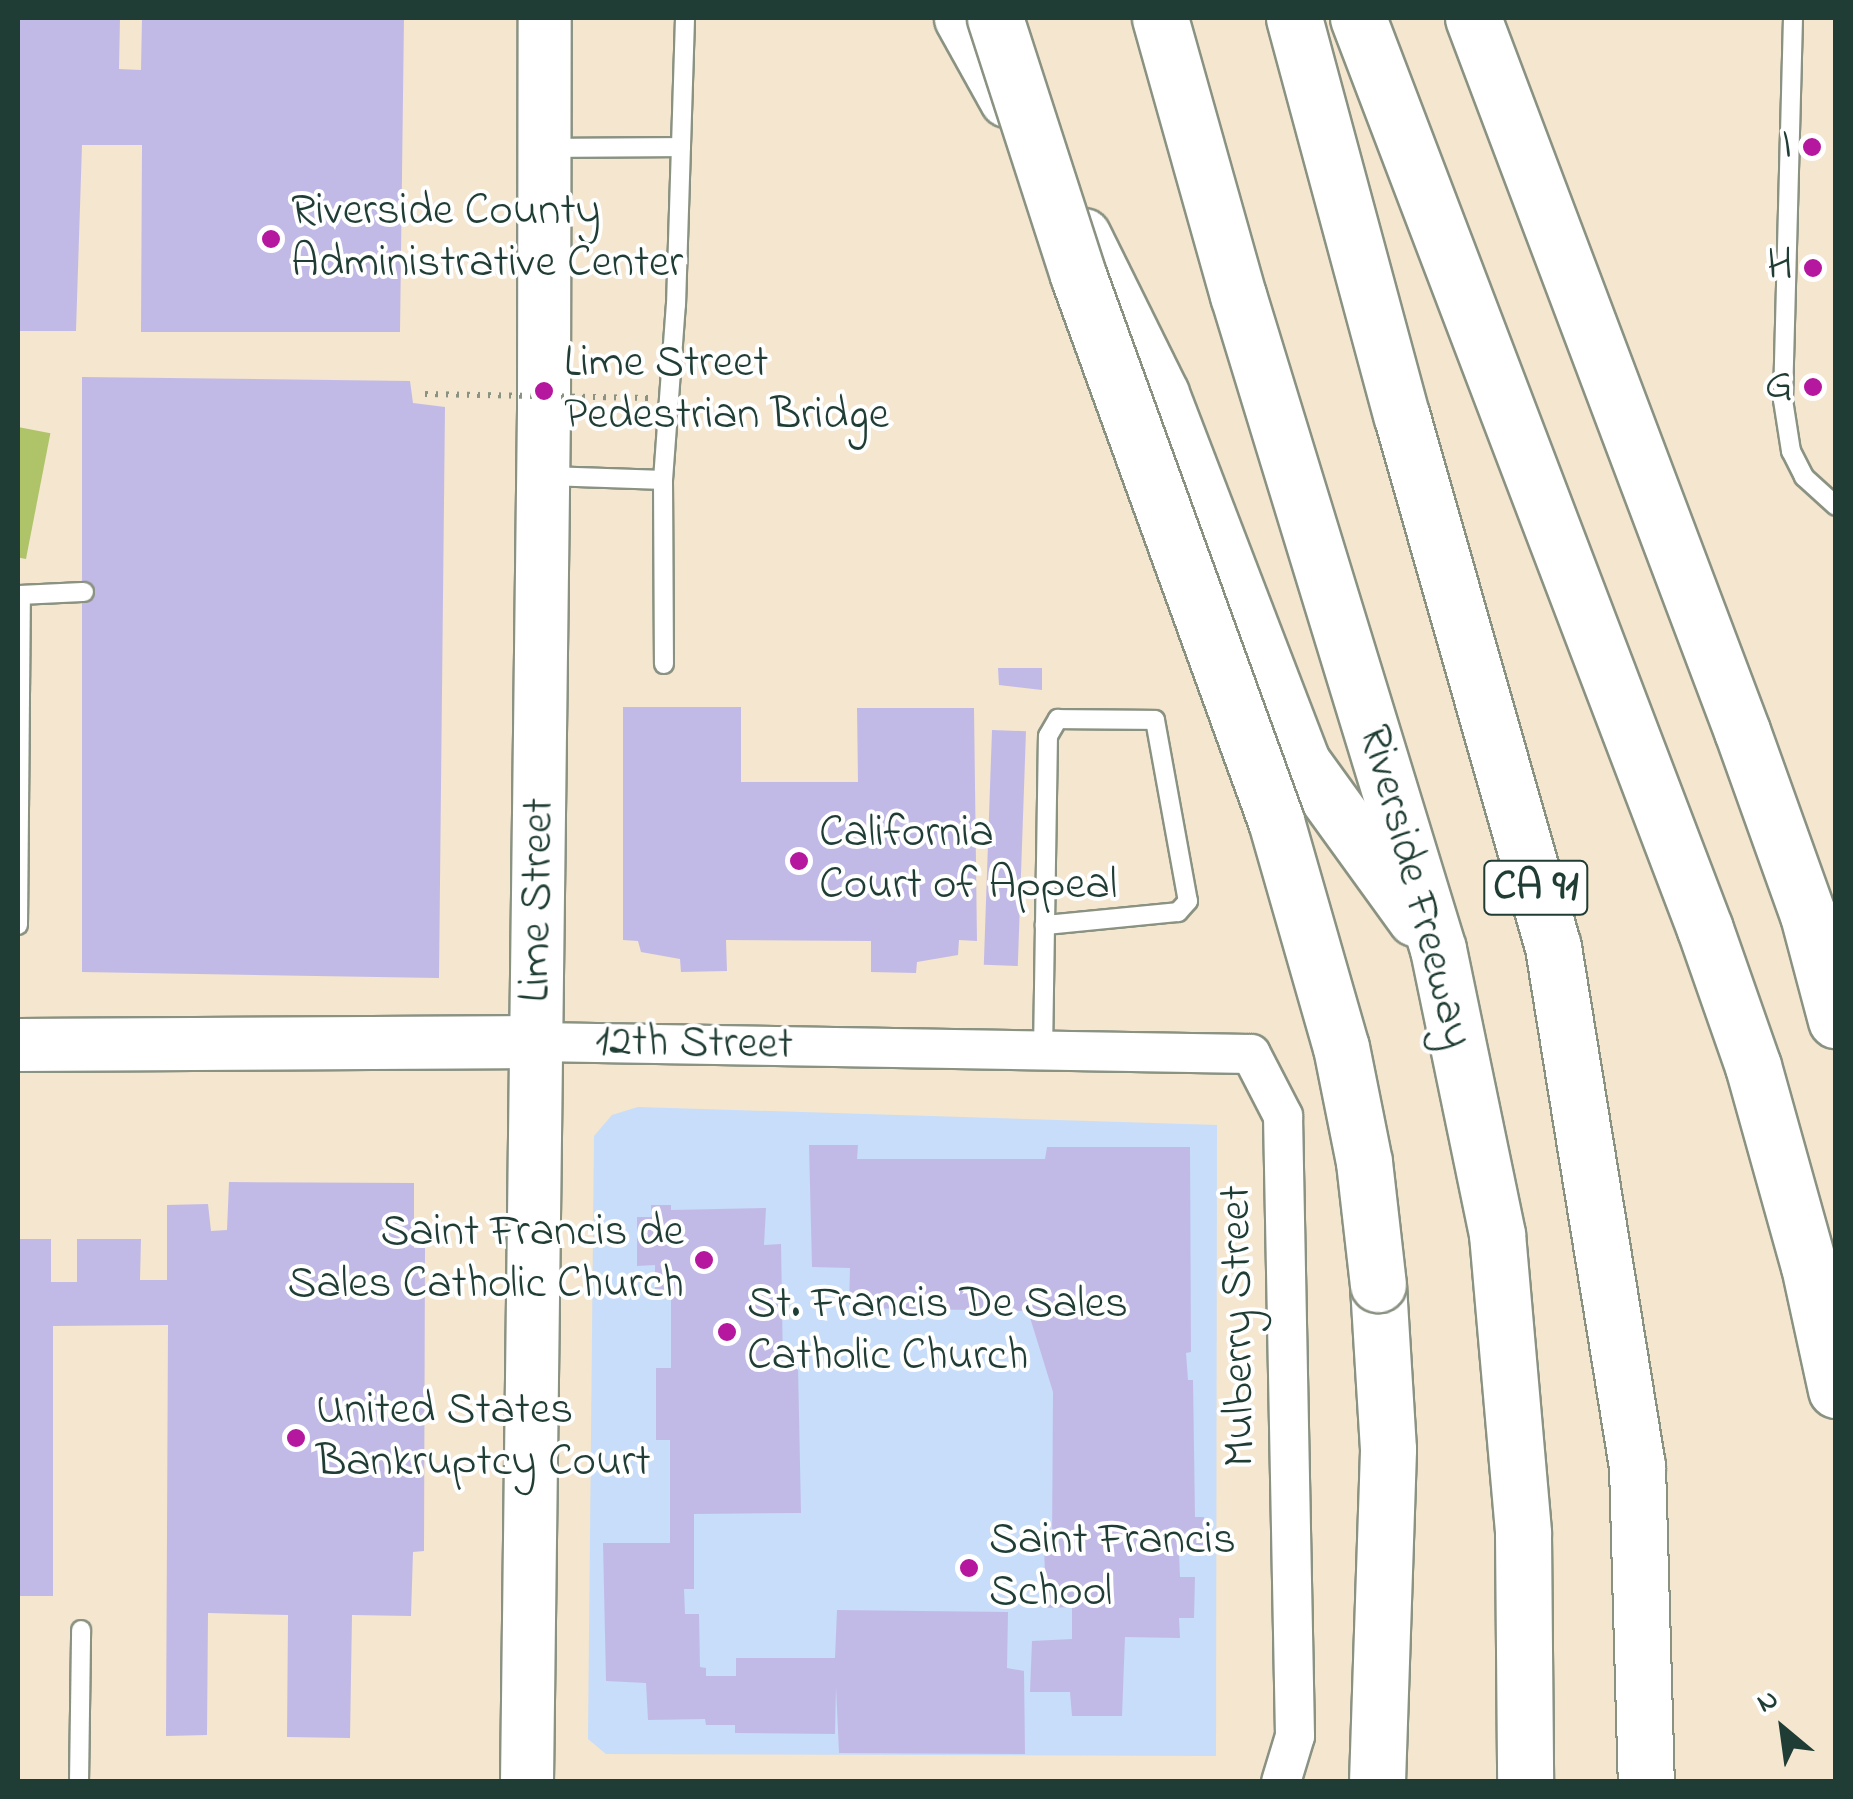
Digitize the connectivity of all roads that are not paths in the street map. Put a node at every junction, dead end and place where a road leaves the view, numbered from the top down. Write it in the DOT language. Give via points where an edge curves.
graph roads {
  1 [pos="544,18"];
  2 [pos="685,18"];
  3 [pos="962,18"];
  4 [pos="995,18"];
  5 [pos="1160,18"];
  6 [pos="1294,18"];
  7 [pos="1358,18"];
  8 [pos="1472,18"];
  9 [pos="1793,18"];
  10 [pos="681,147"];
  11 [pos="545,148"];
  12 [pos="544,476"];
  13 [pos="663,480"];
  14 [pos="1836,506"];
  15 [pos="84,592"];
  16 [pos="19,595"];
  17 [pos="664,664"];
  18 [pos="18,925"];
  19 [pos="1045,925"];
  20 [pos="1438,949"];
  21 [pos="1836,1020"];
  22 [pos="537,1042"];
  23 [pos="18,1045"];
  24 [pos="1043,1052"];
  25 [pos="1251,1054"];
  26 [pos="1836,1390"];
  27 [pos="80,1630"];
  28 [pos="79,1782"];
  29 [pos="527,1782"];
  30 [pos="1281,1782"];
  31 [pos="1376,1782"];
  32 [pos="1524,1782"];
  33 [pos="1646,1782"];
  1 -- 11 [label="main road, Lime Street"];
  2 -- 10 [label="lane"];
  3 -- 20 [label="highway" via="1103,272 1161,394 1302,762"];
  4 -- 31 [label="highway, bridge" via="1078,276 1276,821 1341,1046 1364,1162 1388,1449"];
  5 -- 20 [label="highway, Riverside Freeway / CA 91"];
  6 -- 33 [label="highway, CA 91" via="1553,946 1637,1466"];
  7 -- 26 [label="highway" via="1705,929 1809,1266"];
  8 -- 21 [label="highway" via="1742,731 1808,914"];
  9 -- 14 [label="lane" via="1783,400 1791,451 1804,477"];
  10 -- 11 [label="lane"];
  10 -- 13 [label="lane"];
  11 -- 12 [label="main road, Lime Street"];
  12 -- 13 [label="lane"];
  12 -- 22 [label="main road, Lime Street"];
  13 -- 17 [label="lane"];
  15 -- 16 [label="lane"];
  16 -- 18 [label="lane"];
  19 -- 19 [label="lane" via="1048,736 1058,719 1155,720 1188,901 1178,912"];
  19 -- 24 [label="lane"];
  20 -- 32 [label="highway, Riverside Freeway / CA 91" via="1497,1234 1524,1534"];
  22 -- 23 [label="main road, 12th Street"];
  22 -- 24 [label="street, 12th Street"];
  22 -- 29 [label="main road, Lime Street"];
  24 -- 25 [label="street, 12th Street"];
  25 -- 30 [label="street, Mulberry Street" via="1283,1116 1295,1736"];
  27 -- 28 [label="lane"];
}
